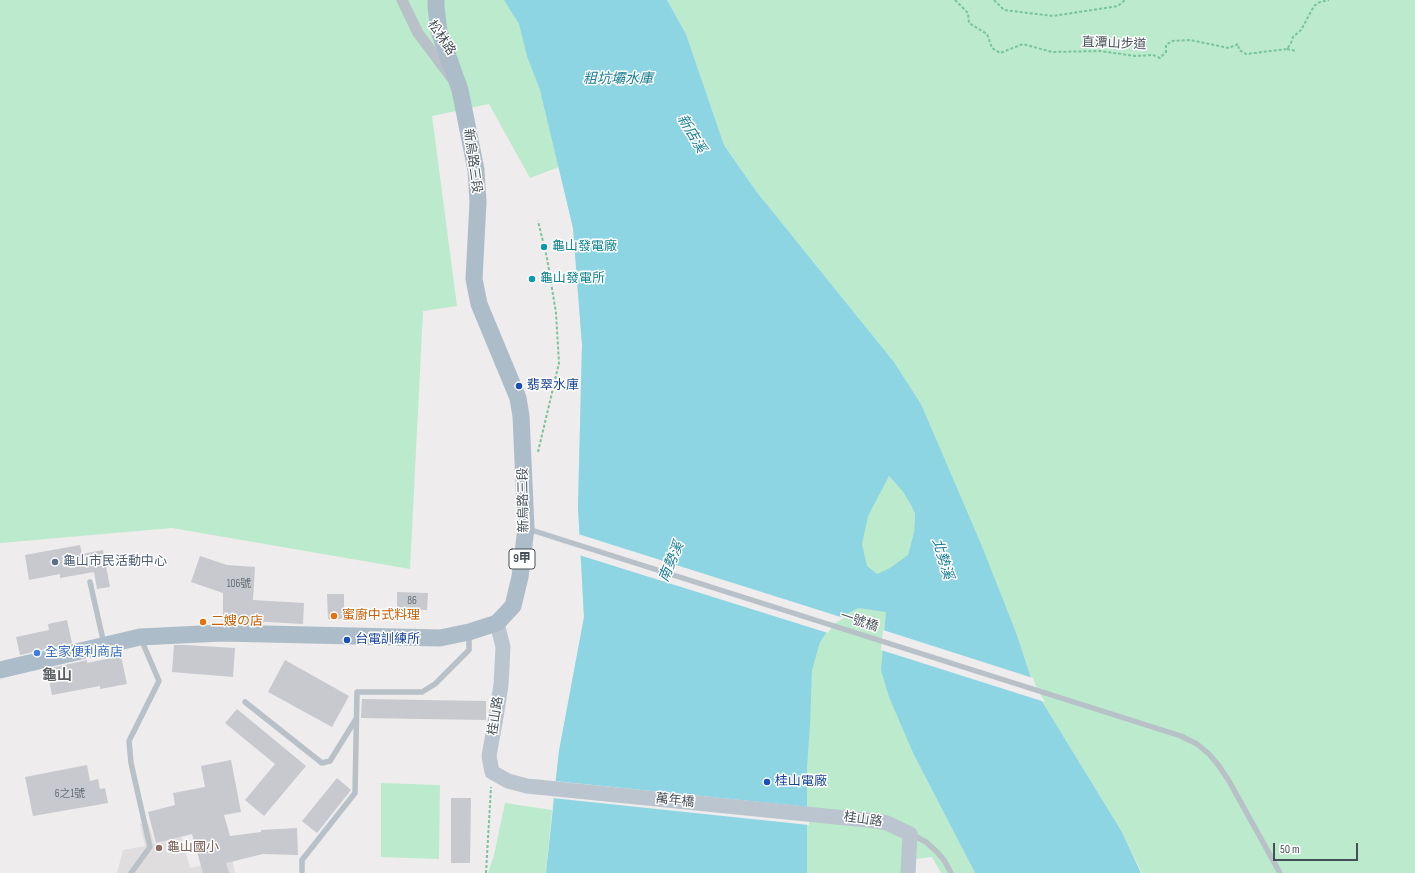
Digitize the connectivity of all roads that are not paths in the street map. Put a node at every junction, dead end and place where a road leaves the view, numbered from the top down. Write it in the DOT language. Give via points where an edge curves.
graph roads {
  1 [pos="402,0"];
  2 [pos="436,0"];
  3 [pos="460,90"];
  4 [pos="526,528"];
  5 [pos="90,582"];
  6 [pos="497,623"];
  7 [pos="469,632"];
  8 [pos="140,637"];
  9 [pos="104,645"];
  10 [pos="0,670"];
  11 [pos="245,702"];
  12 [pos="356,719"];
  13 [pos="527,786"];
  14 [pos="822,815"];
  15 [pos="910,834"];
  16 [pos="302,871"];
  17 [pos="131,873"];
  18 [pos="908,873"];
  19 [pos="951,873"];
  20 [pos="1280,873"];
  1 -- 3 [label="street, 松林路" via="418,32"];
  2 -- 3 [label="main road, 新烏路三段 / 9甲" via="439,31"];
  3 -- 4 [label="main road, 新烏路三段 / 9甲" via="476,170 478,202 474,279 478,304 518,398 522,416"];
  4 -- 6 [label="main road, 新烏路三段 / 9甲" via="520,577 513,606"];
  4 -- 20 [label="lane, 一號橋" via="1181,736 1209,754 1229,781"];
  5 -- 9 [label="lane"];
  6 -- 7 [label="main road, 新烏路三段 / 9甲"];
  6 -- 13 [label="street, 桂山路" via="503,647 500,691 489,756 492,772"];
  7 -- 8 [label="main road, 新烏路三段 / 9甲" via="440,638 222,633"];
  7 -- 12 [label="lane" via="470,650 435,684 422,692 357,692"];
  8 -- 9 [label="main road, 新烏路三段 / 9甲"];
  8 -- 17 [label="lane" via="159,681 129,741 131,763 150,847"];
  9 -- 10 [label="main road, 新烏路三段 / 9甲"];
  11 -- 12 [label="lane" via="322,763 330,761"];
  12 -- 16 [label="lane" via="355,793 302,860"];
  13 -- 14 [label="street, 萬年橋"];
  14 -- 15 [label="street, 桂山路" via="887,823"];
  15 -- 18 [label="street"];
  15 -- 19 [label="lane" via="926,842 936,851"];
}
